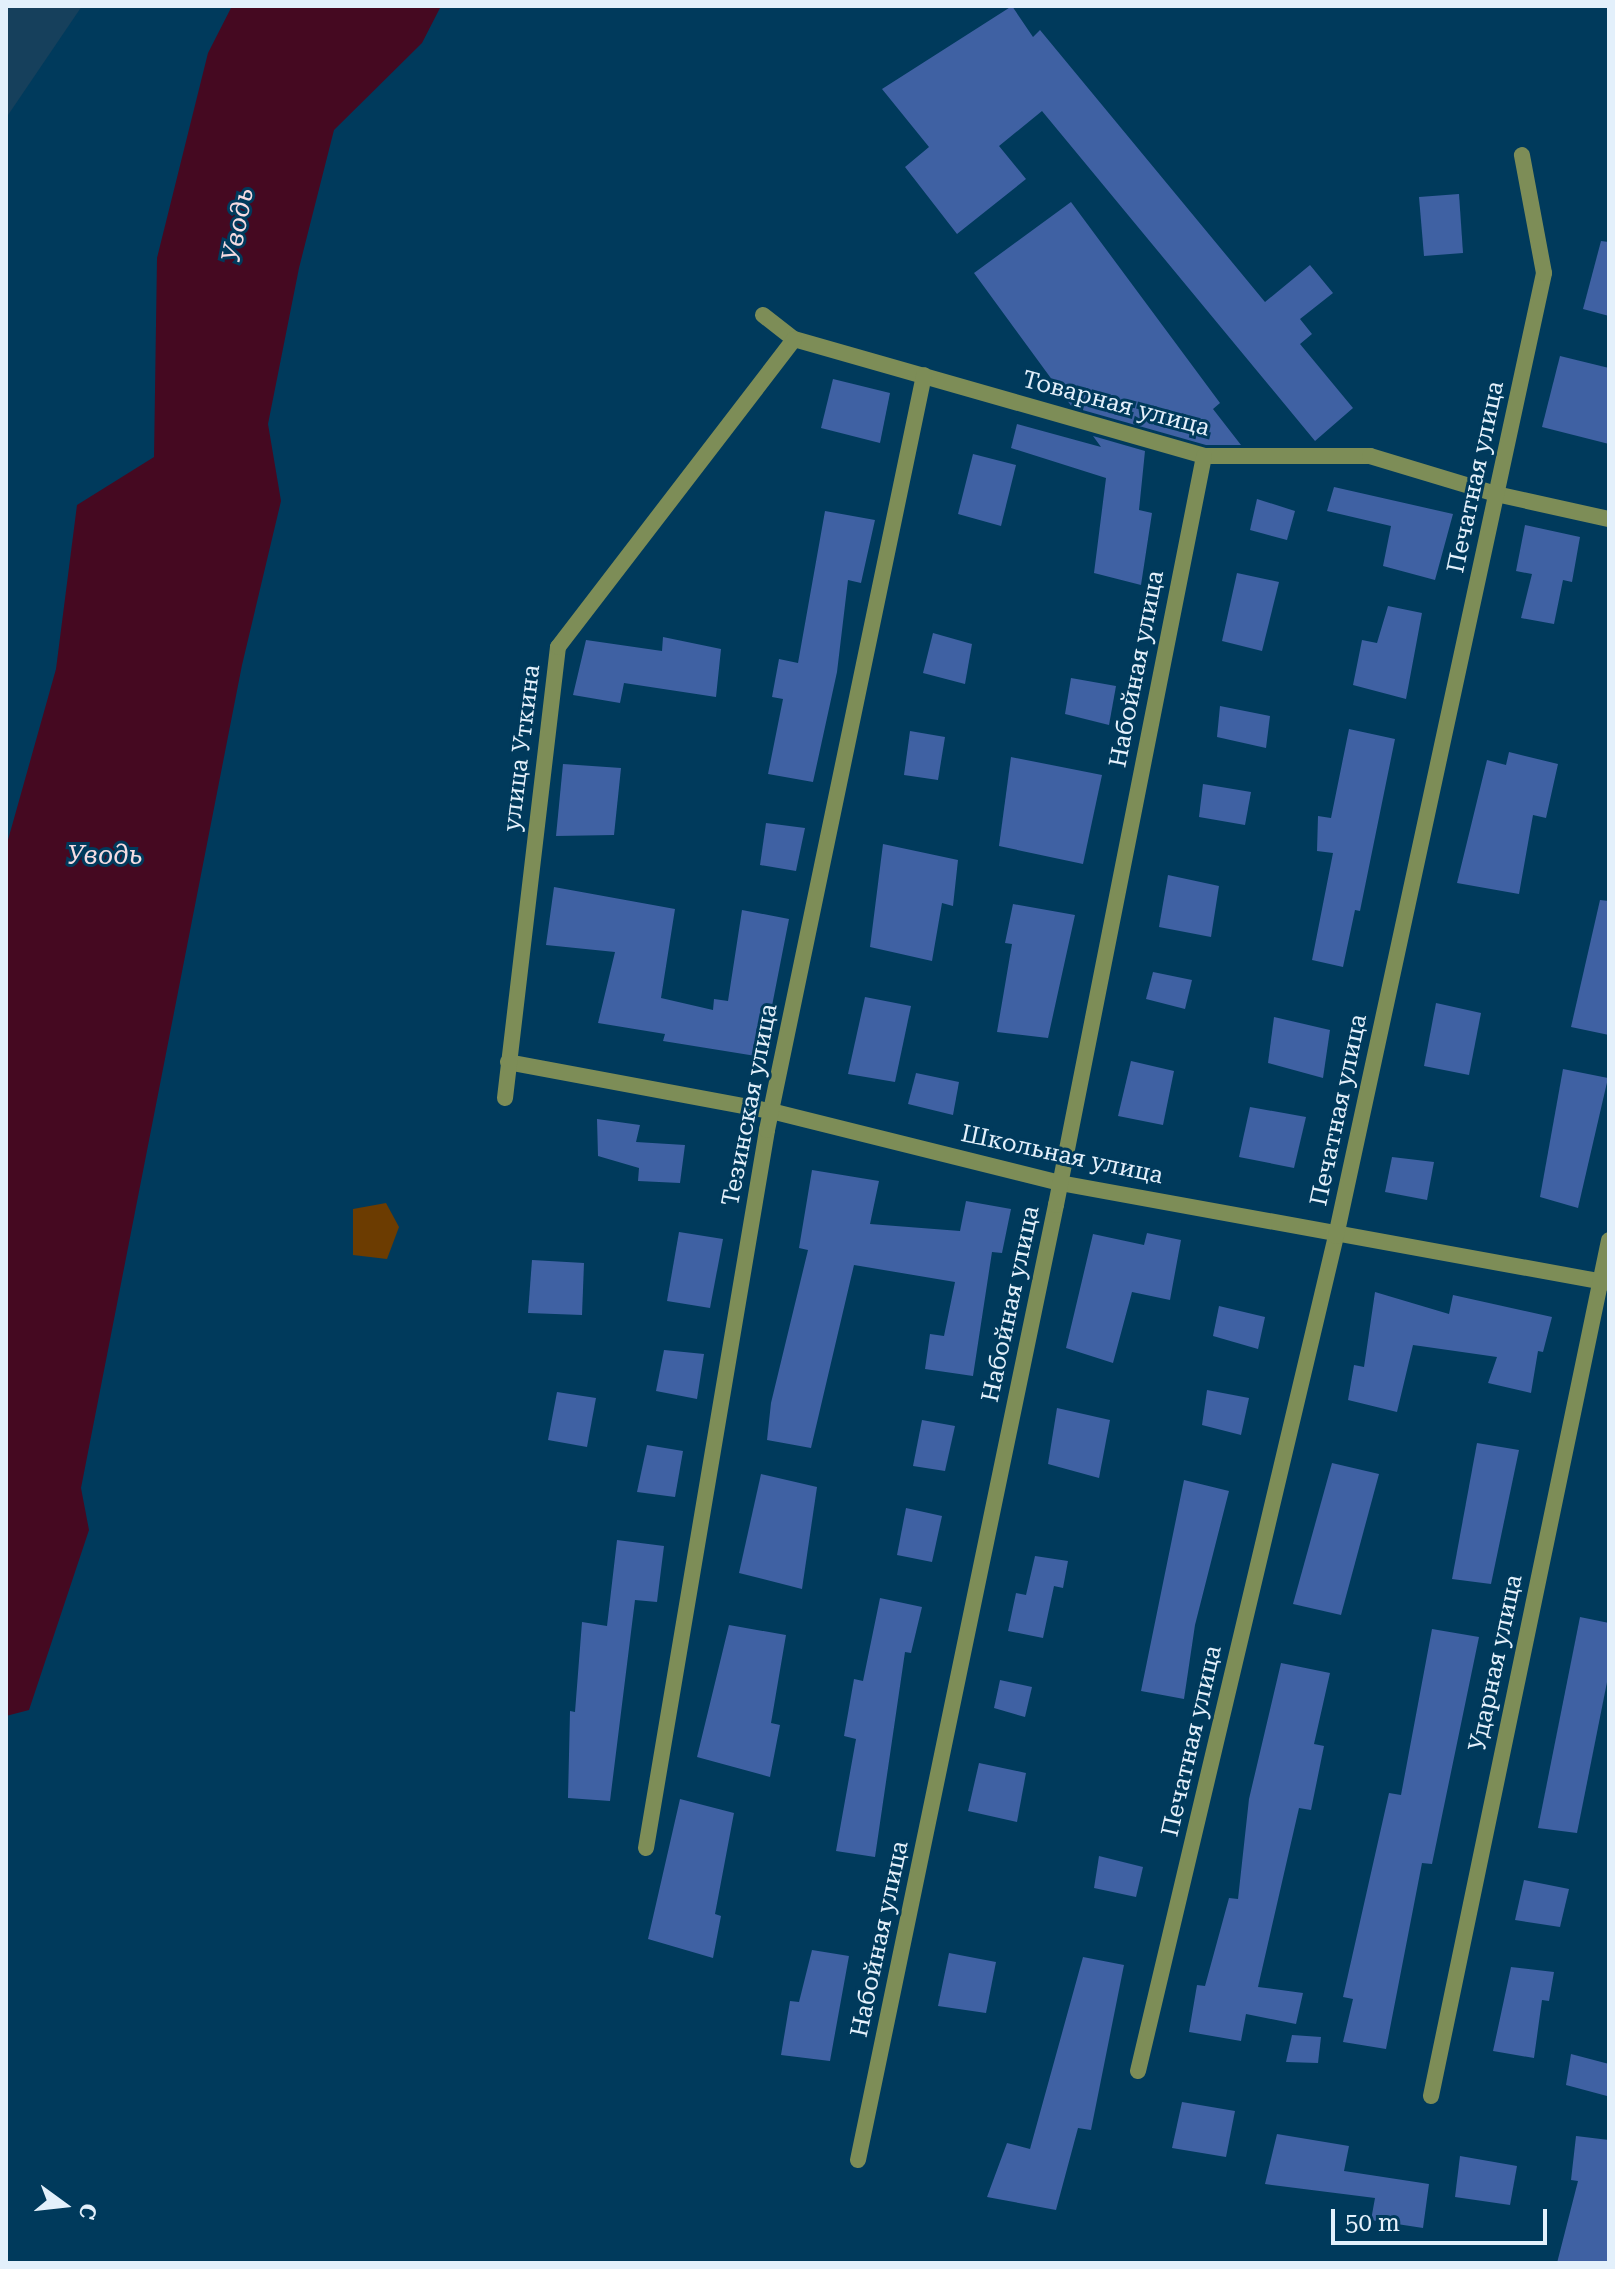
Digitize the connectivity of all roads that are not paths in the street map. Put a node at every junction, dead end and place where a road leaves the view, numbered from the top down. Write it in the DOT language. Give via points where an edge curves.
graph roads {
  1 [pos="1522,155"];
  2 [pos="763,315"];
  3 [pos="794,339"];
  4 [pos="924,375"];
  5 [pos="1204,456"];
  6 [pos="1496,494"];
  7 [pos="1609,519"];
  8 [pos="508,1062"];
  9 [pos="505,1098"];
  10 [pos="771,1111"];
  11 [pos="1060,1183"];
  12 [pos="1336,1236"];
  13 [pos="1609,1240"];
  14 [pos="1604,1282"];
  15 [pos="646,1848"];
  16 [pos="1138,2071"];
  17 [pos="1431,2096"];
  18 [pos="858,2160"];
  1 -- 6 [label="street, Печатная улица" via="1544,273"];
  2 -- 3 [label="street, Товарная улица"];
  3 -- 4 [label="street, Товарная улица"];
  3 -- 8 [label="street, улица Уткина" via="558,647"];
  4 -- 5 [label="street, Товарная улица"];
  4 -- 10 [label="street, Тезинская улица"];
  5 -- 6 [label="street, Товарная улица" via="1370,456"];
  5 -- 11 [label="street, Набойная улица"];
  6 -- 7 [label="street, Товарная улица"];
  6 -- 12 [label="street, Печатная улица"];
  8 -- 9 [label="street, улица Уткина"];
  8 -- 10 [label="street, Школьная улица"];
  10 -- 11 [label="street, Школьная улица"];
  10 -- 15 [label="street, Тезинская улица"];
  11 -- 12 [label="street, Школьная улица"];
  11 -- 18 [label="street, Набойная улица"];
  12 -- 14 [label="street, Школьная улица"];
  12 -- 16 [label="street, Печатная улица"];
  13 -- 14 [label="street, Ударная улица"];
  14 -- 17 [label="street, Ударная улица"];
}
